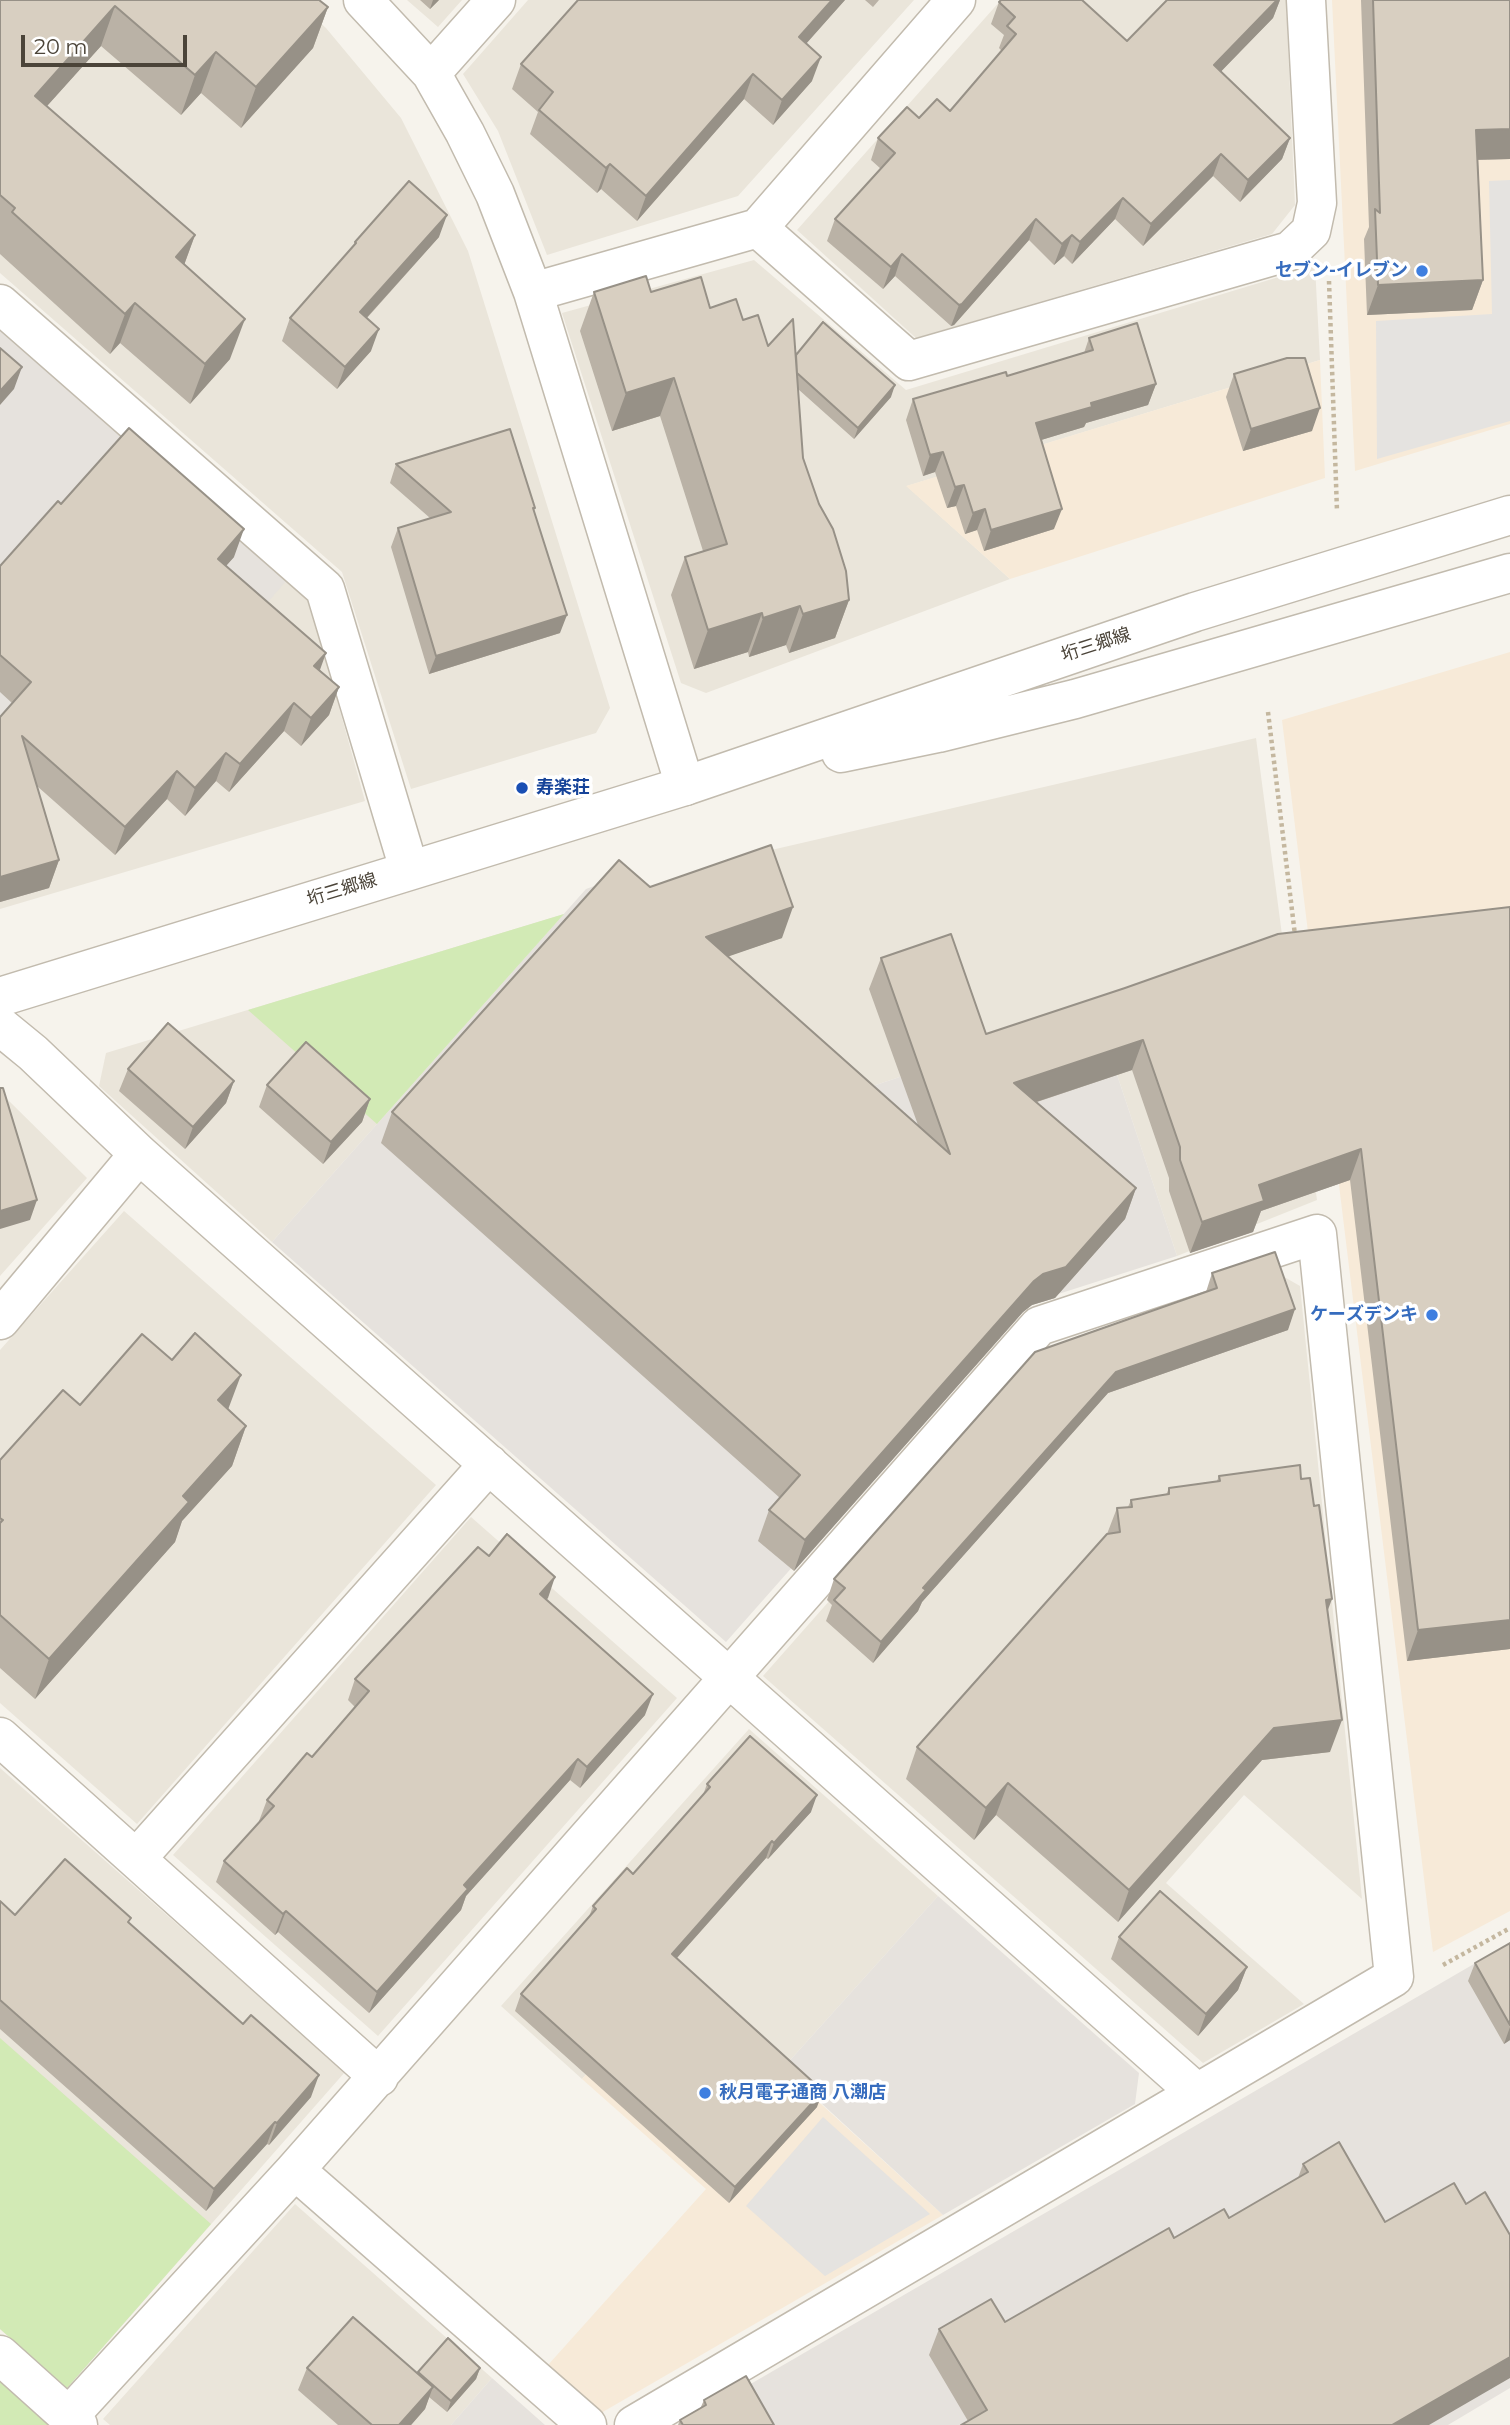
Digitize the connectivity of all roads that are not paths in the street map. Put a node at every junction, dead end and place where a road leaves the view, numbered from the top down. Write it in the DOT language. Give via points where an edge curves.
graph roads {
  1 [pos="363,0"];
  2 [pos="496,0"];
  3 [pos="956,0"];
  4 [pos="1306,0"];
  5 [pos="431,74"];
  6 [pos="758,228"];
  7 [pos="533,292"];
  8 [pos="0,304"];
  9 [pos="1510,515"];
  10 [pos="1510,573"];
  11 [pos="685,786"];
  12 [pos="409,869"];
  13 [pos="0,998"];
  14 [pos="0,1026"];
  15 [pos="139,1154"];
  16 [pos="0,1320"];
  17 [pos="489,1464"];
  18 [pos="730,1679"];
  19 [pos="0,1737"];
  20 [pos="136,1859"];
  21 [pos="379,2077"];
  22 [pos="1198,2093"];
  23 [pos="295,2170"];
  24 [pos="0,2355"];
  25 [pos="74,2421"];
  26 [pos="587,2425"];
  27 [pos="634,2425"];
  1 -- 5 [label="street"];
  2 -- 5 [label="street"];
  3 -- 6 [label="street"];
  4 -- 6 [label="street" via="1317,203 1311,231 1290,251 909,361"];
  5 -- 7 [label="street" via="495,194"];
  6 -- 7 [label="street"];
  7 -- 11 [label="street"];
  8 -- 12 [label="street" via="325,589"];
  9 -- 11 [label="street, 垳三郷線" via="1195,612"];
  10 -- 11 [label="street, 垳三郷線" via="1075,699"];
  11 -- 12 [label="street, 垳三郷線"];
  12 -- 13 [label="street, 垳三郷線"];
  14 -- 15 [label="street"];
  15 -- 16 [label="street"];
  15 -- 17 [label="street"];
  17 -- 18 [label="street"];
  17 -- 20 [label="street"];
  18 -- 21 [label="street"];
  18 -- 22 [label="street"];
  18 -- 22 [label="street" via="1040,1326 1317,1234 1394,1977"];
  19 -- 20 [label="street"];
  20 -- 21 [label="street"];
  21 -- 23 [label="street"];
  22 -- 27 [label="street"];
  23 -- 25 [label="street"];
  23 -- 26 [label="street"];
  24 -- 25 [label="street"];
}
